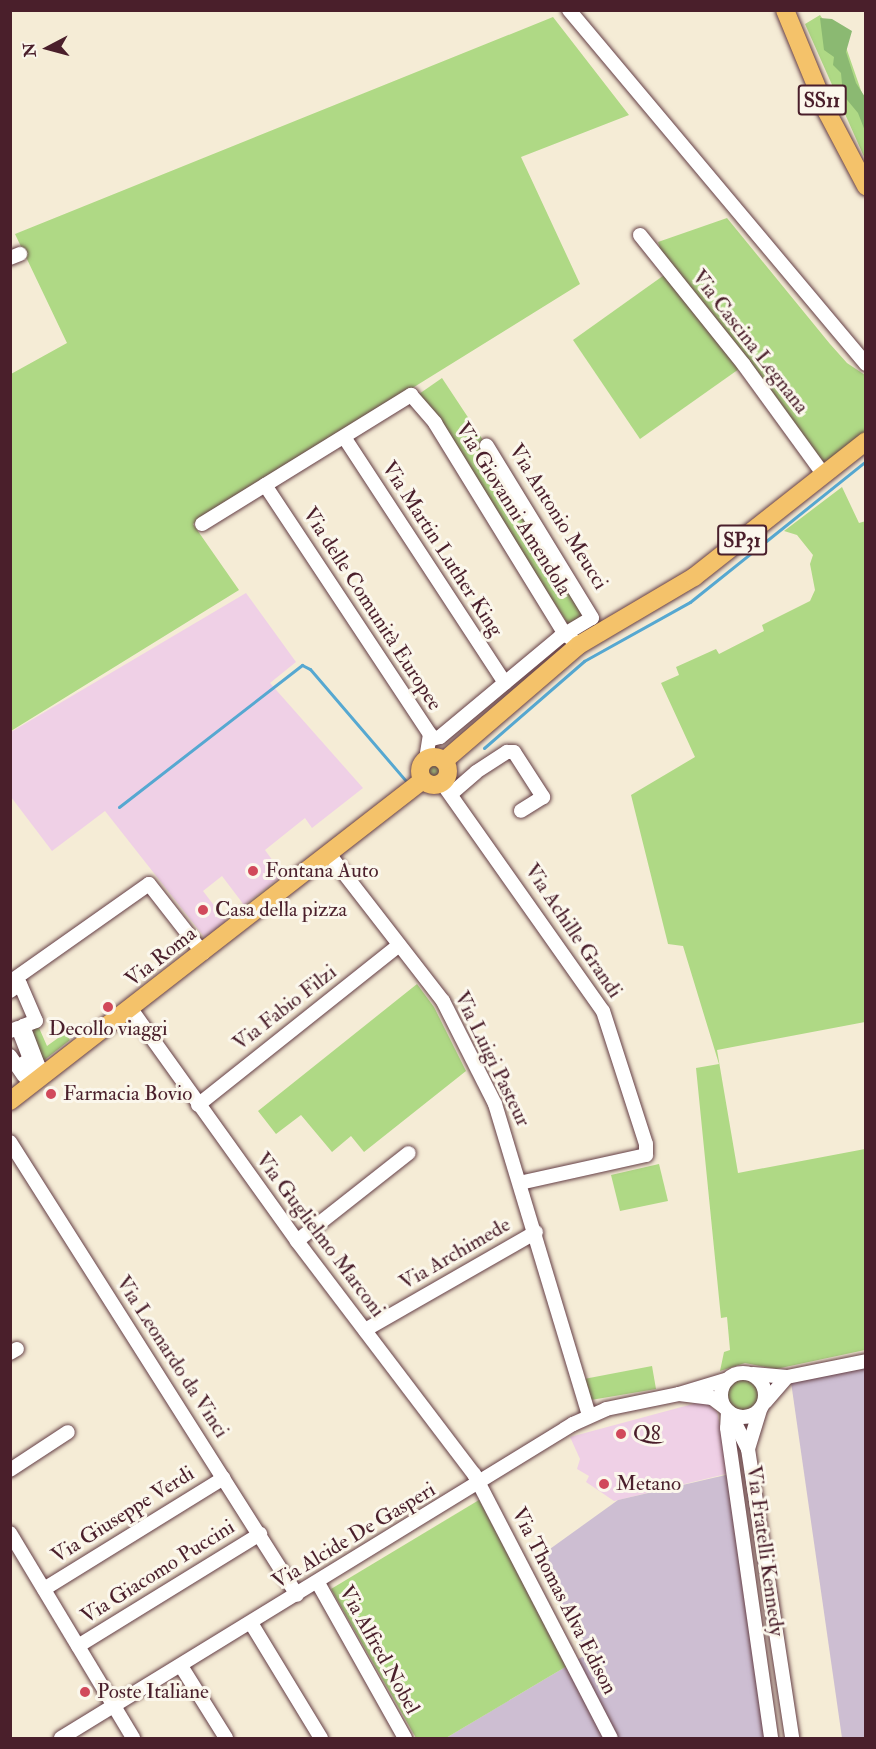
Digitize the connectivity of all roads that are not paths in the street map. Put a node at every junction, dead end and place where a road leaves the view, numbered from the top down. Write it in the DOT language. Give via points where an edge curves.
graph roads {
  1 [pos="569,10"];
  2 [pos="785,10"];
  3 [pos="866,186"];
  4 [pos="640,235"];
  5 [pos="864,360"];
  6 [pos="344,437"];
  7 [pos="866,441"];
  8 [pos="487,446"];
  9 [pos="824,475"];
  10 [pos="265,485"];
  11 [pos="202,524"];
  12 [pos="572,639"];
  13 [pos="505,683"];
  14 [pos="432,740"];
  15 [pos="435,760"];
  16 [pos="423,780"];
  17 [pos="447,788"];
  18 [pos="521,811"];
  19 [pos="329,854"];
  20 [pos="399,945"];
  21 [pos="203,953"];
  22 [pos="10,981"];
  23 [pos="10,991"];
  24 [pos="131,1009"];
  25 [pos="10,1031"];
  26 [pos="10,1056"];
  27 [pos="29,1086"];
  28 [pos="10,1101"];
  29 [pos="198,1105"];
  30 [pos="10,1142"];
  31 [pos="409,1153"];
  32 [pos="520,1183"];
  33 [pos="536,1232"];
  34 [pos="297,1241"];
  35 [pos="365,1330"];
  36 [pos="866,1361"];
  37 [pos="752,1374"];
  38 [pos="787,1377"];
  39 [pos="728,1379"];
  40 [pos="679,1394"];
  41 [pos="762,1407"];
  42 [pos="726,1409"];
  43 [pos="589,1415"];
  44 [pos="68,1432"];
  45 [pos="748,1449"];
  46 [pos="10,1470"];
  47 [pos="224,1478"];
  48 [pos="479,1484"];
  49 [pos="10,1533"];
  50 [pos="260,1534"];
  51 [pos="318,1583"];
  52 [pos="44,1589"];
  53 [pos="297,1595"];
  54 [pos="251,1623"];
  55 [pos="78,1646"];
  56 [pos="181,1666"];
  57 [pos="113,1706"];
  58 [pos="401,1737"];
  59 [pos="61,1738"];
  60 [pos="133,1738"];
  61 [pos="226,1738"];
  62 [pos="321,1738"];
  63 [pos="611,1738"];
  64 [pos="771,1738"];
  65 [pos="792,1738"];
  1 -- 5 [label="street"];
  2 -- 3 [label="main road, SS11" via="827,112"];
  4 -- 9 [label="street, Via Cascina Legnana" via="744,365"];
  6 -- 10 [label="street"];
  6 -- 12 [label="street, Via Giovanni Amendola" via="411,395 435,423"];
  6 -- 13 [label="street, Via Martin Luther King"];
  7 -- 9 [label="main road, SP31"];
  8 -- 12 [label="street, Via Antonio Meucci" via="592,613 592,618"];
  9 -- 12 [label="main road, SP31" via="694,577 611,628"];
  10 -- 11 [label="street"];
  10 -- 14 [label="street, Via delle Comunità Europee"];
  12 -- 13 [label="street"];
  12 -- 15 [label="main road, SP31"];
  13 -- 14 [label="street"];
  14 -- 15 [label="street, Via delle Comunità Europee"];
  15 -- 16 [label="main road" via="420,771"];
  15 -- 17 [label="main road" via="448,770"];
  16 -- 17 [label="main road"];
  16 -- 19 [label="main road, Via Roma"];
  17 -- 18 [label="street" via="507,752 514,752 543,797"];
  17 -- 32 [label="street, Via Achille Grandi" via="603,1011 646,1144 646,1155"];
  19 -- 20 [label="street, Via Luigi Pasteur"];
  19 -- 21 [label="main road, Via Roma"];
  20 -- 29 [label="street, Via Fabio Filzi"];
  20 -- 32 [label="street, Via Luigi Pasteur" via="443,1001 495,1104"];
  21 -- 22 [label="street" via="149,884"];
  21 -- 24 [label="main road, Via Roma"];
  23 -- 25 [label="street" via="20,984 36,1021 23,1026 38,1065 32,1070 23,1064 30,1059 18,1028"];
  24 -- 27 [label="main road, Via Roma"];
  24 -- 29 [label="street, Via Guglielmo Marconi"];
  26 -- 27 [label="street"];
  27 -- 28 [label="main road, Via Roma"];
  29 -- 34 [label="street, Via Guglielmo Marconi"];
  30 -- 47 [label="street, Via Leonardo da Vinci"];
  31 -- 34 [label="street"];
  32 -- 33 [label="street, Via Luigi Pasteur"];
  33 -- 35 [label="street, Via Archimede"];
  33 -- 43 [label="street, Via Luigi Pasteur"];
  34 -- 35 [label="street, Via Guglielmo Marconi"];
  35 -- 48 [label="street, Via Guglielmo Marconi"];
  36 -- 38 [label="street"];
  37 -- 38 [label="street"];
  37 -- 39 [label="street" via="738,1373"];
  37 -- 41 [label="street" via="765,1389"];
  38 -- 41 [label="street"];
  39 -- 40 [label="street, Via Alcide De Gasperi"];
  39 -- 42 [label="street" via="722,1389"];
  40 -- 42 [label="street, Via Alcide De Gasperi" via="712,1398"];
  40 -- 43 [label="street, Via Alcide De Gasperi"];
  41 -- 42 [label="street" via="747,1417"];
  41 -- 45 [label="street, Via Fratelli Kennedy"];
  42 -- 45 [label="street, Via Fratelli Kennedy"];
  42 -- 64 [label="street, Via Fratelli Kennedy"];
  43 -- 48 [label="street, Via Alcide De Gasperi"];
  44 -- 46 [label="street"];
  45 -- 65 [label="street, Via Fratelli Kennedy"];
  47 -- 50 [label="street, Via Leonardo da Vinci"];
  47 -- 52 [label="street, Via Giuseppe Verdi"];
  48 -- 51 [label="street, Via Alcide De Gasperi"];
  48 -- 63 [label="street, Via Thomas Alva Edison"];
  49 -- 52 [label="street"];
  50 -- 53 [label="street, Via Leonardo da Vinci"];
  50 -- 55 [label="street, Via Giacomo Puccini"];
  51 -- 53 [label="street, Via Alcide De Gasperi"];
  51 -- 58 [label="street, Via Alfred Nobel"];
  52 -- 55 [label="street"];
  53 -- 54 [label="street, Via Alcide De Gasperi"];
  54 -- 56 [label="street, Via Alcide De Gasperi"];
  54 -- 62 [label="street"];
  55 -- 57 [label="street"];
  56 -- 57 [label="street, Via Alcide De Gasperi"];
  56 -- 61 [label="street"];
  57 -- 59 [label="street, Via Alcide De Gasperi"];
  57 -- 60 [label="street"];
}
